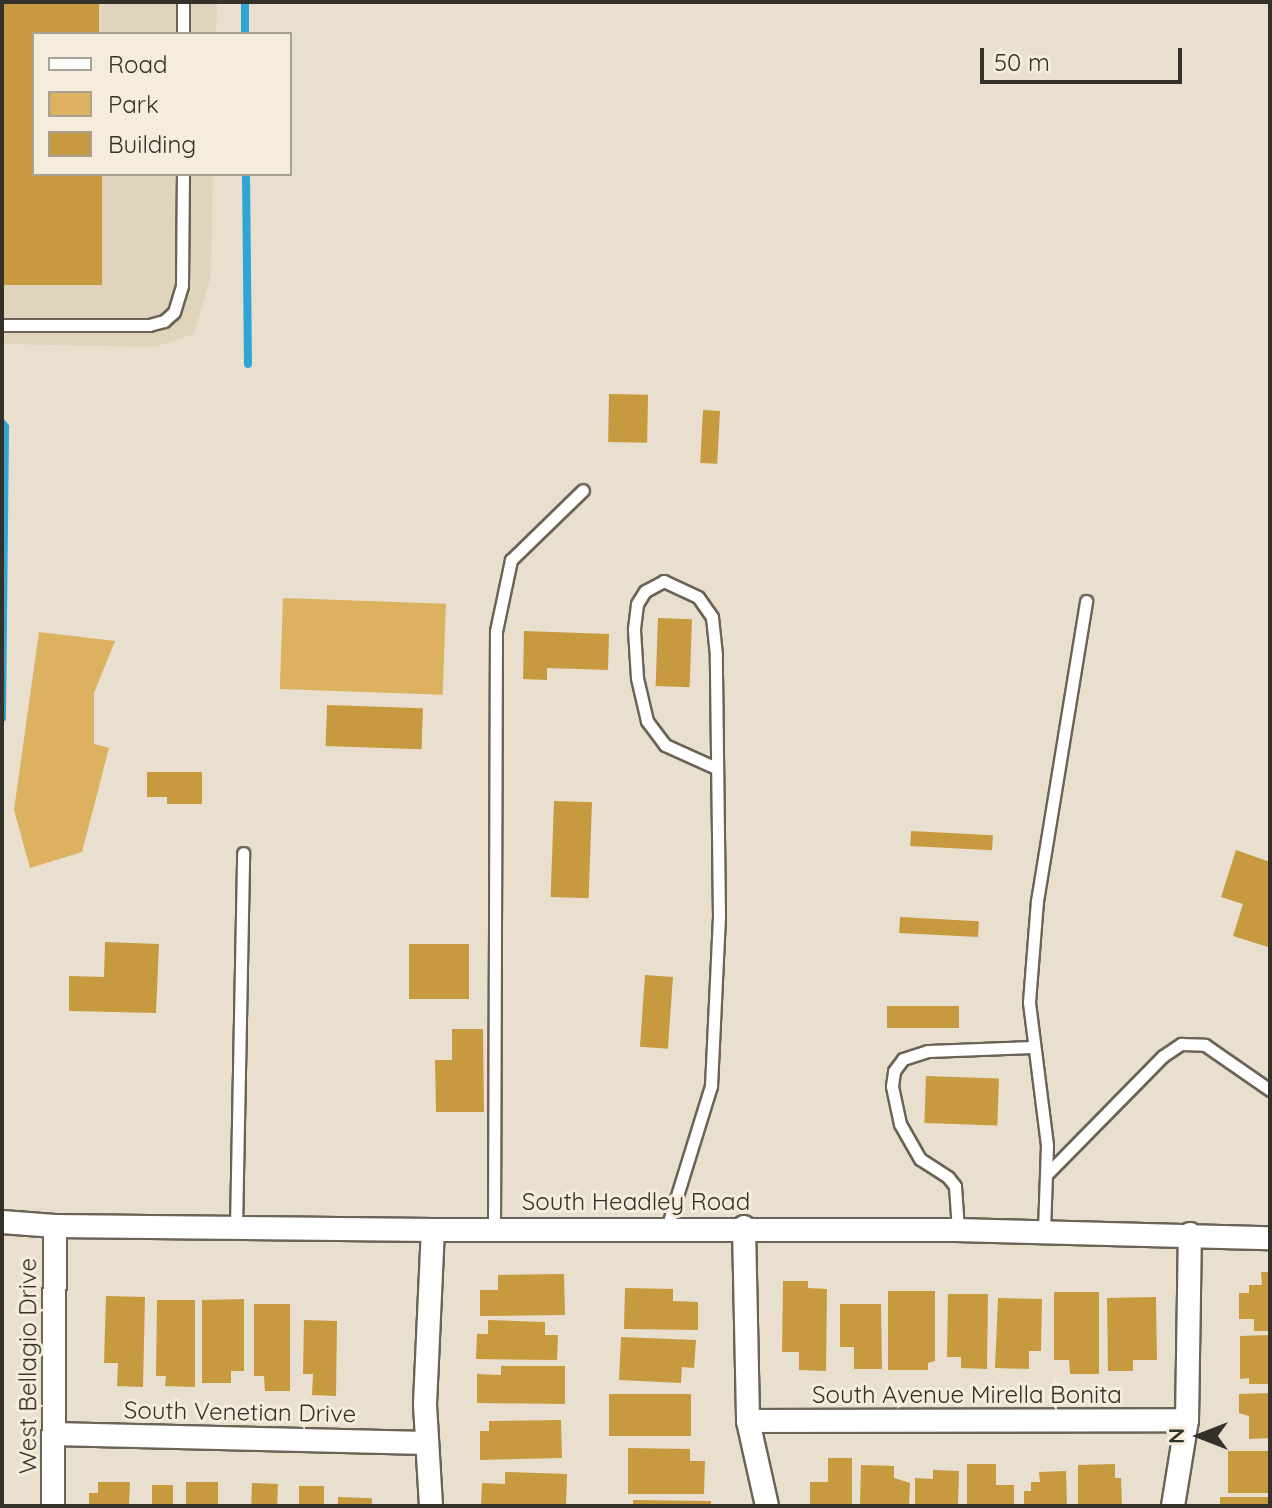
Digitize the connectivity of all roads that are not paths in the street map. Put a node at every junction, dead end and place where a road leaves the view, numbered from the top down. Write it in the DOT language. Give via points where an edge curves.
graph roads {
  1 [pos="183,2"];
  2 [pos="183,32"];
  3 [pos="183,176"];
  4 [pos="2,325"];
  5 [pos="583,490"];
  6 [pos="1086,601"];
  7 [pos="716,768"];
  8 [pos="243,853"];
  9 [pos="1033,1047"];
  10 [pos="1270,1090"];
  11 [pos="1046,1175"];
  12 [pos="2,1222"];
  13 [pos="55,1226"];
  14 [pos="236,1227"];
  15 [pos="744,1227"];
  16 [pos="667,1228"];
  17 [pos="494,1229"];
  18 [pos="433,1230"];
  19 [pos="958,1230"];
  20 [pos="1044,1231"];
  21 [pos="1190,1234"];
  22 [pos="1270,1238"];
  23 [pos="1187,1420"];
  24 [pos="748,1421"];
  25 [pos="54,1434"];
  26 [pos="425,1443"];
  27 [pos="53,1506"];
  28 [pos="431,1506"];
  29 [pos="767,1506"];
  30 [pos="1173,1506"];
  1 -- 2 [label="lane"];
  3 -- 4 [label="lane" via="182,285 174,312 164,321"];
  5 -- 17 [label="lane" via="511,560 496,631"];
  6 -- 9 [label="lane" via="1037,901 1029,1002"];
  7 -- 7 [label="lane" via="712,617 698,597 664,581 645,591 637,604 637,678 647,721 665,745"];
  7 -- 16 [label="lane" via="719,917 711,1086"];
  8 -- 14 [label="lane"];
  9 -- 11 [label="lane" via="1047,1145"];
  9 -- 19 [label="lane" via="928,1051 903,1059 894,1071 900,1124 920,1159 955,1186"];
  10 -- 11 [label="lane" via="1205,1045 1181,1044"];
  11 -- 20 [label="lane"];
  12 -- 13 [label="street, South Headley Road"];
  13 -- 14 [label="street, South Headley Road"];
  13 -- 25 [label="street, West Bellagio Drive"];
  14 -- 18 [label="street, South Headley Road"];
  15 -- 16 [label="street, South Headley Road"];
  15 -- 19 [label="street, South Headley Road"];
  15 -- 24 [label="street"];
  16 -- 17 [label="street, South Headley Road"];
  17 -- 18 [label="street, South Headley Road"];
  18 -- 26 [label="street"];
  19 -- 20 [label="street, South Headley Road"];
  20 -- 21 [label="street, South Headley Road"];
  21 -- 22 [label="street, South Headley Road"];
  21 -- 23 [label="street"];
  23 -- 24 [label="street, South Avenue Mirella Bonita"];
  23 -- 30 [label="street"];
  24 -- 29 [label="street"];
  25 -- 26 [label="street, South Venetian Drive"];
  25 -- 27 [label="street, West Bellagio Drive"];
  26 -- 28 [label="street"];
}
